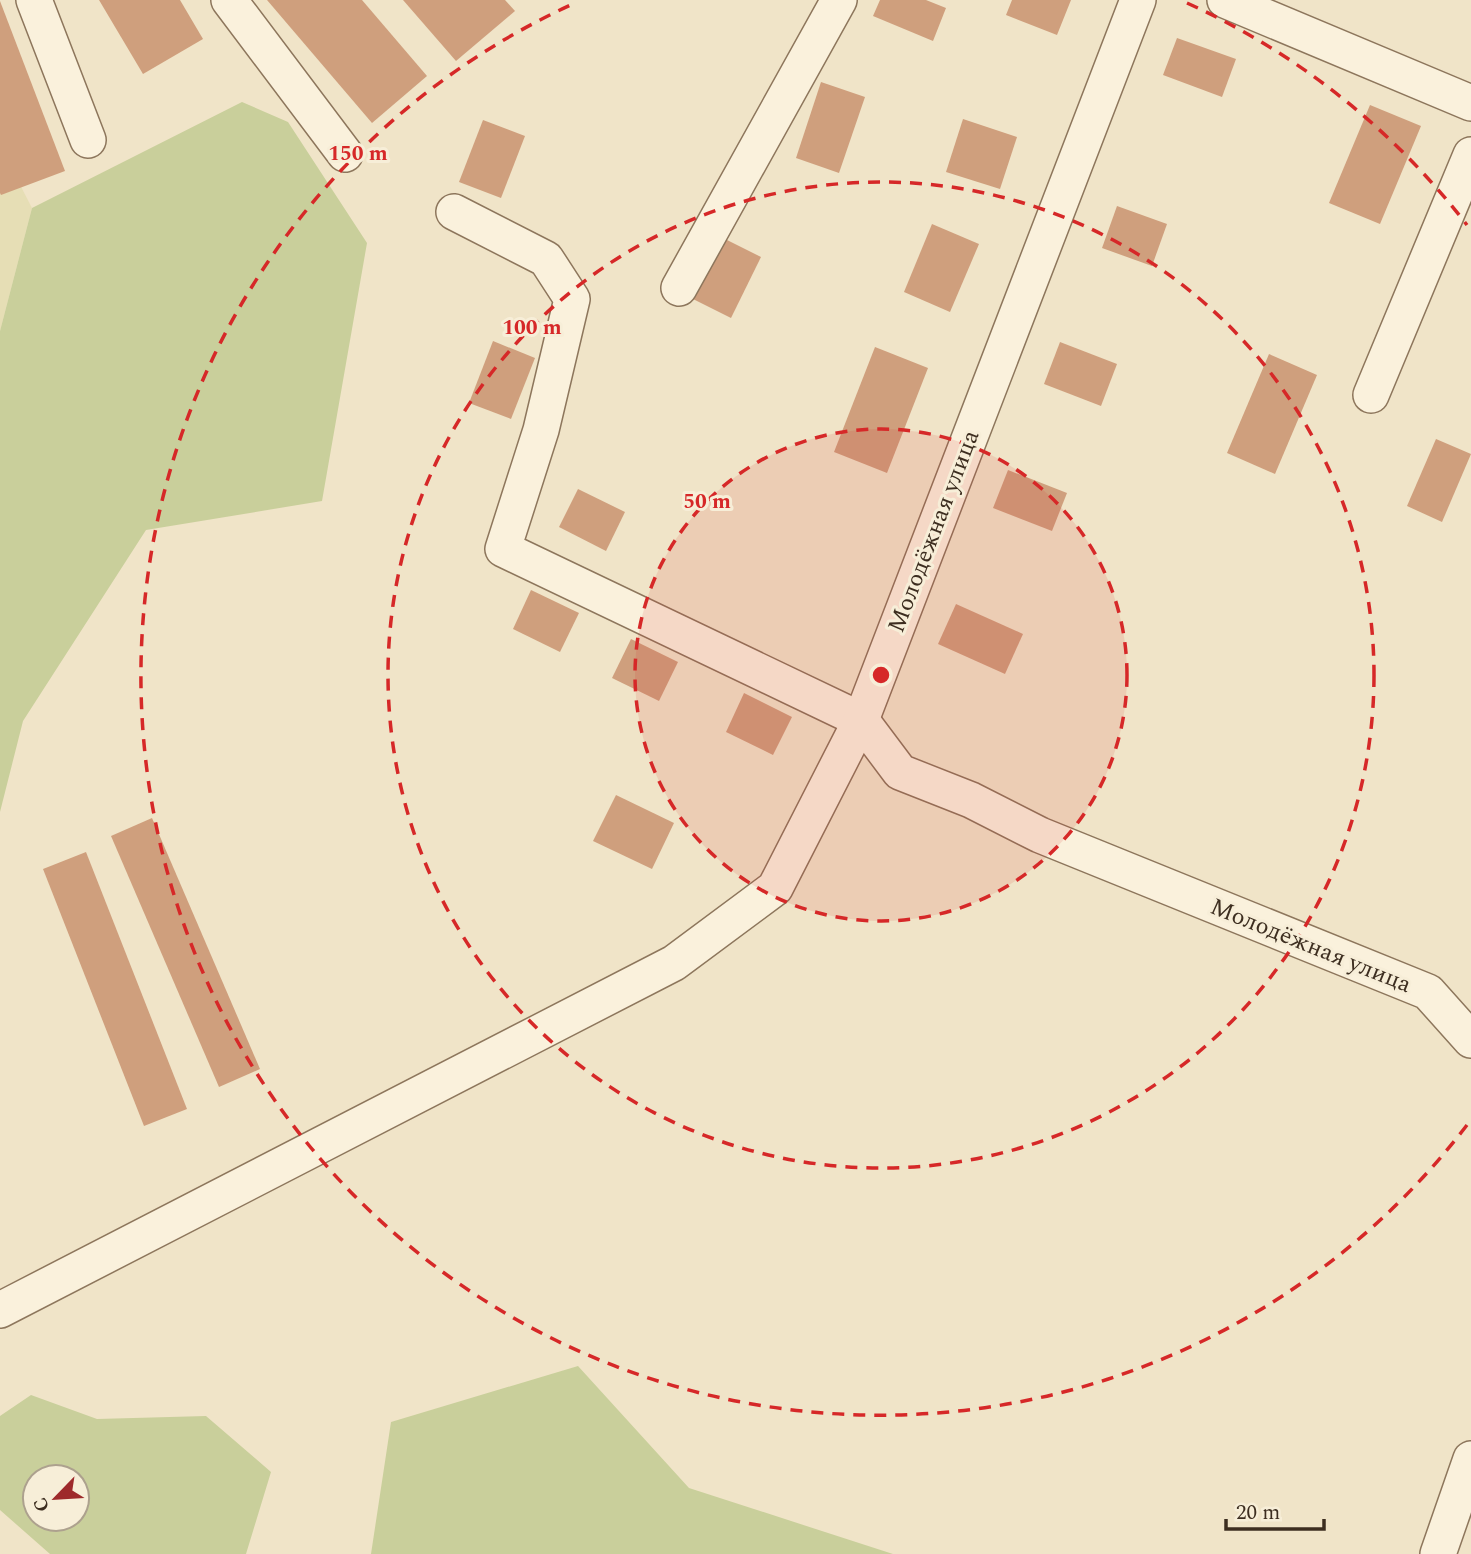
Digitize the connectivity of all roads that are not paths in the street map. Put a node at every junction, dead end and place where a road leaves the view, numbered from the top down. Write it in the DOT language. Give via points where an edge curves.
graph roads {
  1 [pos="34,0"];
  2 [pos="229,0"];
  3 [pos="839,0"];
  4 [pos="1138,0"];
  5 [pos="1225,0"];
  6 [pos="1471,103"];
  7 [pos="88,140"];
  8 [pos="345,154"];
  9 [pos="1471,155"];
  10 [pos="454,212"];
  11 [pos="678,288"];
  12 [pos="1371,396"];
  13 [pos="861,720"];
  14 [pos="1471,1040"];
  15 [pos="0,1310"];
  16 [pos="1471,1459"];
  17 [pos="1438,1554"];
  1 -- 7 [label="street"];
  2 -- 8 [label="street"];
  3 -- 11 [label="street"];
  4 -- 13 [label="street, Молодёжная улица"];
  5 -- 6 [label="street"];
  9 -- 12 [label="street"];
  10 -- 13 [label="street" via="546,259 572,299 541,430 503,549"];
  13 -- 14 [label="street, Молодёжная улица" via="900,772 971,800 1040,835 1428,992"];
  13 -- 15 [label="street" via="775,888 674,963"];
  16 -- 17 [label="street"];
}
